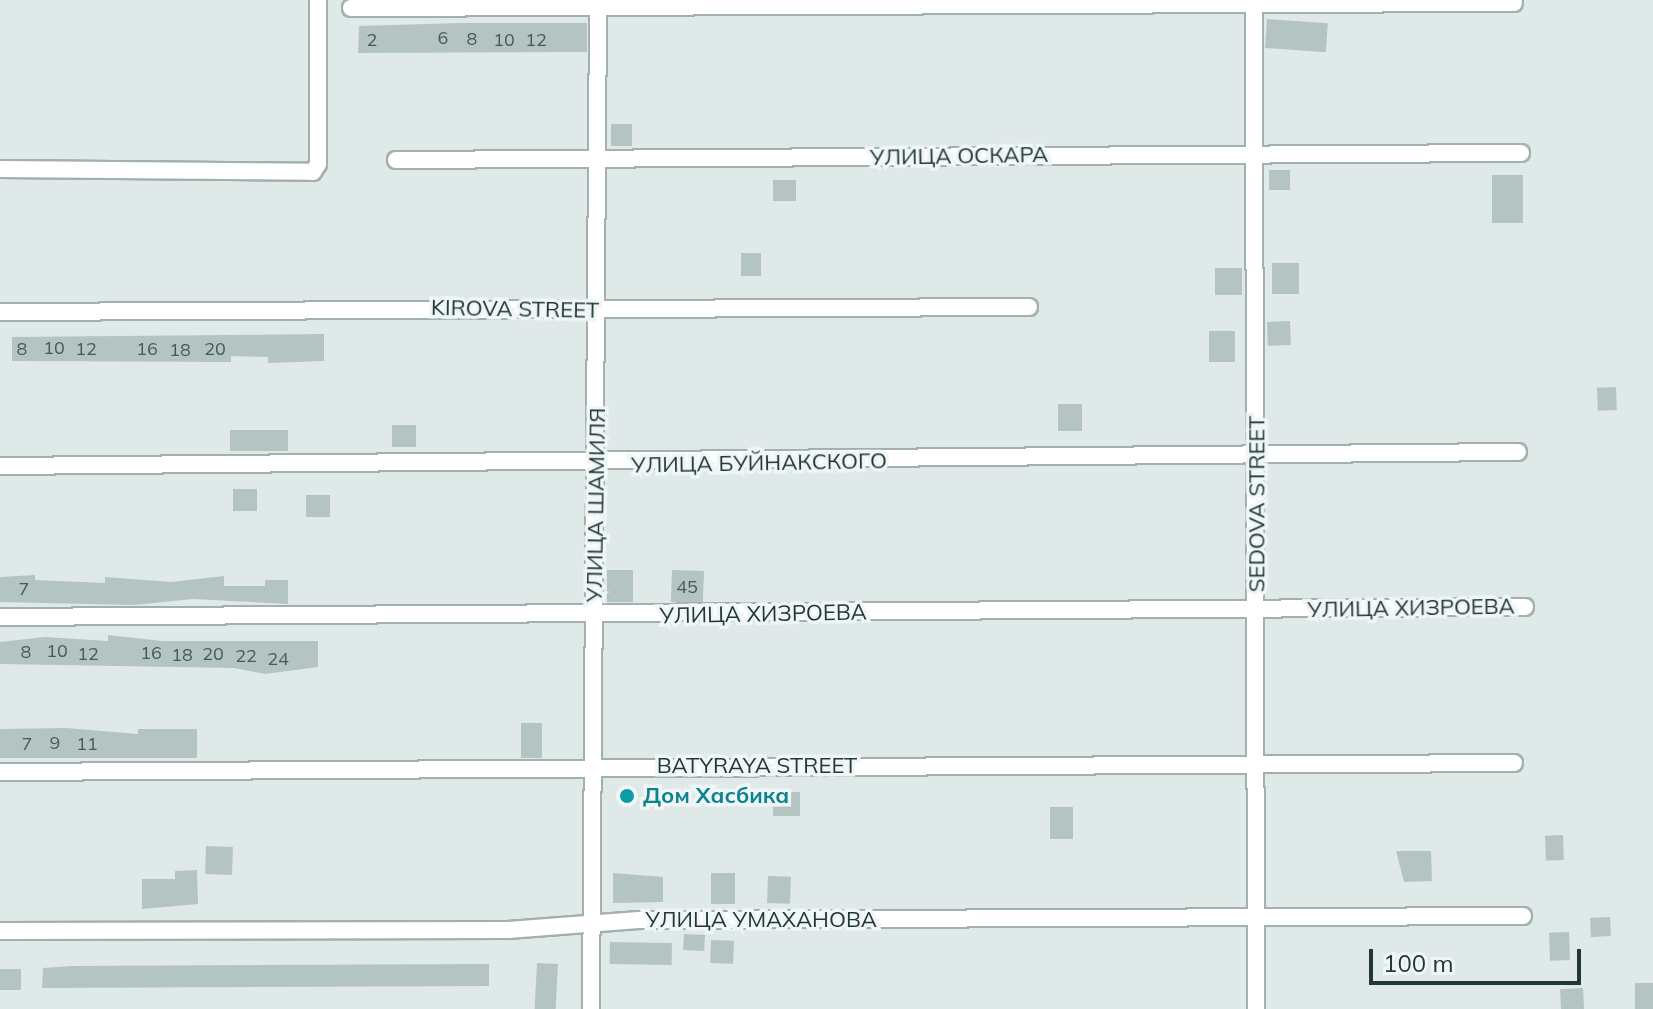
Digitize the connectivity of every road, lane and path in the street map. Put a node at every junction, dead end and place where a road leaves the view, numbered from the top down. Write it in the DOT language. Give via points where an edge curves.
graph roads {
  1 [pos="318,0"];
  2 [pos="1514,3"];
  3 [pos="598,4"];
  4 [pos="1254,4"];
  5 [pos="351,8"];
  6 [pos="1255,153"];
  7 [pos="1521,153"];
  8 [pos="396,160"];
  9 [pos="600,160"];
  10 [pos="0,169"];
  11 [pos="1029,307"];
  12 [pos="598,311"];
  13 [pos="0,312"];
  14 [pos="1518,452"];
  15 [pos="1256,458"];
  16 [pos="597,465"];
  17 [pos="0,466"];
  18 [pos="1525,607"];
  19 [pos="1257,609"];
  20 [pos="595,616"];
  21 [pos="0,617"];
  22 [pos="1514,763"];
  23 [pos="1257,764"];
  24 [pos="596,767"];
  25 [pos="0,772"];
  26 [pos="1523,916"];
  27 [pos="1257,917"];
  28 [pos="591,927"];
  29 [pos="0,931"];
  30 [pos="591,1009"];
  31 [pos="1256,1009"];
  1 -- 10 [label="street" via="318,164 310,174"];
  2 -- 4 [label="street"];
  3 -- 4 [label="street"];
  3 -- 5 [label="street"];
  3 -- 9 [label="street, УЛИЦА ШАМИЛЯ"];
  4 -- 6 [label="street, SEDOVA STREET"];
  6 -- 7 [label="street, УЛИЦА ОСКАРА"];
  6 -- 9 [label="street, УЛИЦА ОСКАРА"];
  6 -- 15 [label="street, SEDOVA STREET"];
  8 -- 9 [label="street, УЛИЦА ОСКАРА"];
  9 -- 12 [label="street, УЛИЦА ШАМИЛЯ"];
  11 -- 12 [label="street, KIROVA STREET"];
  12 -- 13 [label="street, KIROVA STREET" via="422,307"];
  12 -- 16 [label="street, УЛИЦА ШАМИЛЯ"];
  14 -- 15 [label="street, УЛИЦА БУЙНАКСКОГО"];
  15 -- 16 [label="street, УЛИЦА БУЙНАКСКОГО"];
  15 -- 19 [label="street, SEDOVA STREET"];
  16 -- 17 [label="street, УЛИЦА БУЙНАКСКОГО"];
  16 -- 20 [label="street, УЛИЦА ШАМИЛЯ"];
  18 -- 19 [label="street, УЛИЦА ХИЗРОЕВА"];
  19 -- 20 [label="street, УЛИЦА ХИЗРОЕВА"];
  19 -- 23 [label="street, SEDOVA STREET"];
  20 -- 21 [label="street, УЛИЦА ХИЗРОЕВА"];
  20 -- 24 [label="street, УЛИЦА ШАМИЛЯ"];
  22 -- 23 [label="street, BATYRAYA STREET"];
  23 -- 24 [label="street, BATYRAYA STREET"];
  23 -- 27 [label="street, SEDOVA STREET"];
  24 -- 25 [label="street, BATYRAYA STREET"];
  24 -- 28 [label="street, УЛИЦА ШАМИЛЯ"];
  26 -- 27 [label="street, УЛИЦА УМАХАНОВА"];
  27 -- 28 [label="street, УЛИЦА УМАХАНОВА" via="639,920"];
  27 -- 31 [label="street, SEDOVA STREET"];
  28 -- 29 [label="street, УЛИЦА УМАХАНОВА"];
  28 -- 30 [label="street, УЛИЦА ШАМИЛЯ"];
}
